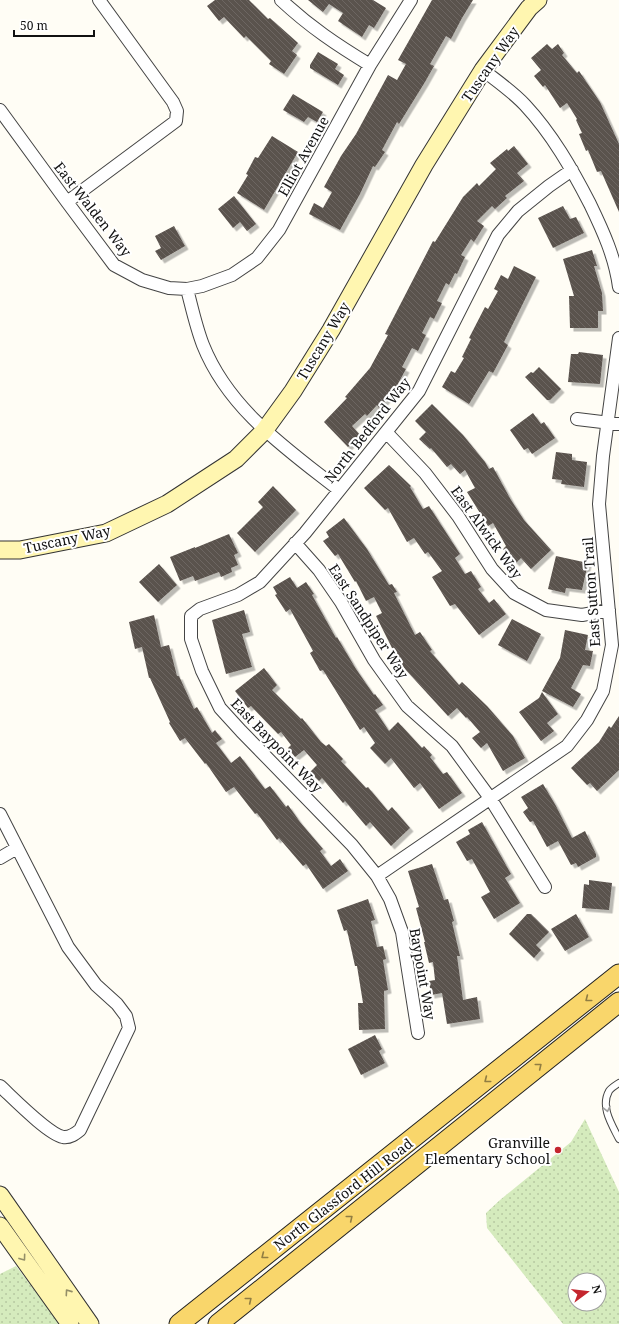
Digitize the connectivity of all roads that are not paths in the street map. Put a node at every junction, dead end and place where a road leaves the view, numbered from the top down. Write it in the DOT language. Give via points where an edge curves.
graph roads {
  1 [pos="99,0"];
  2 [pos="281,0"];
  3 [pos="410,0"];
  4 [pos="538,0"];
  5 [pos="370,65"];
  6 [pos="483,70"];
  7 [pos="0,110"];
  8 [pos="572,170"];
  9 [pos="67,202"];
  10 [pos="619,287"];
  11 [pos="187,289"];
  12 [pos="619,338"];
  13 [pos="577,419"];
  14 [pos="613,424"];
  15 [pos="264,431"];
  16 [pos="386,432"];
  17 [pos="339,490"];
  18 [pos="296,544"];
  19 [pos="0,550"];
  20 [pos="609,610"];
  21 [pos="190,616"];
  22 [pos="490,798"];
  23 [pos="0,814"];
  24 [pos="17,848"];
  25 [pos="0,858"];
  26 [pos="377,876"];
  27 [pos="545,887"];
  28 [pos="619,974"];
  29 [pos="619,1002"];
  30 [pos="418,1034"];
  31 [pos="619,1083"];
  32 [pos="0,1086"];
  33 [pos="619,1139"];
  34 [pos="0,1195"];
  35 [pos="0,1226"];
  36 [pos="70,1324"];
  37 [pos="90,1324"];
  38 [pos="179,1324"];
  39 [pos="218,1324"];
  1 -- 9 [label="street" via="173,102 176,122"];
  2 -- 5 [label="street" via="331,41"];
  3 -- 5 [label="street, Elliot Avenue"];
  4 -- 6 [label="street, Tuscany Way" via="529,8"];
  5 -- 11 [label="street, Elliot Avenue" via="279,230 262,252 232,275"];
  6 -- 8 [label="street" via="524,104 550,136"];
  6 -- 15 [label="street, Tuscany Way" via="424,165 331,330 293,391"];
  7 -- 9 [label="street, East Walden Way"];
  8 -- 10 [label="street" via="605,235"];
  8 -- 16 [label="street, North Bedford Way" via="518,211 498,236 419,391"];
  9 -- 11 [label="street, East Walden Way" via="114,265 142,280 169,288"];
  11 -- 15 [label="street" via="204,346 218,374 237,402"];
  12 -- 14 [label="street, East Sutton Trail"];
  13 -- 14 [label="street"];
  14 -- 20 [label="street, East Sutton Trail" via="603,456 599,504"];
  15 -- 17 [label="street"];
  15 -- 19 [label="street, Tuscany Way" via="236,459 167,504 106,534 20,550"];
  16 -- 17 [label="street, North Bedford Way"];
  16 -- 20 [label="street, East Alwick Way" via="425,473 458,516 492,569 514,593 546,610 582,615"];
  17 -- 18 [label="street, North Bedford Way"];
  18 -- 21 [label="street, North Bedford Way" via="260,582 238,595 200,609"];
  18 -- 22 [label="street, East Sandpiper Way" via="319,570 341,602 374,660 407,706 452,746"];
  20 -- 22 [label="street, East Sutton Trail" via="612,645 603,691 587,720 567,746"];
  21 -- 26 [label="street, East Baypoint Way" via="191,639 202,671 220,708 352,845"];
  22 -- 26 [label="street, East Sutton Trail"];
  22 -- 27 [label="street, East Sandpiper Way"];
  23 -- 24 [label="street"];
  24 -- 25 [label="street"];
  24 -- 32 [label="street" via="68,947 96,985 117,1004 126,1016 129,1028 80,1130 73,1136 64,1137 52,1132"];
  26 -- 30 [label="street, Baypoint Way" via="390,899 402,932"];
  28 -- 38 [label="main road, North Glassford Hill Road, one-way"];
  39 -- 29 [label="main road, North Glassford Hill Road, one-way"];
  31 -- 33 [label="lane, one-way" via="610,1090 606,1102 607,1111"];
  37 -- 34 [label="street, one-way"];
  35 -- 36 [label="street, one-way"];
}
